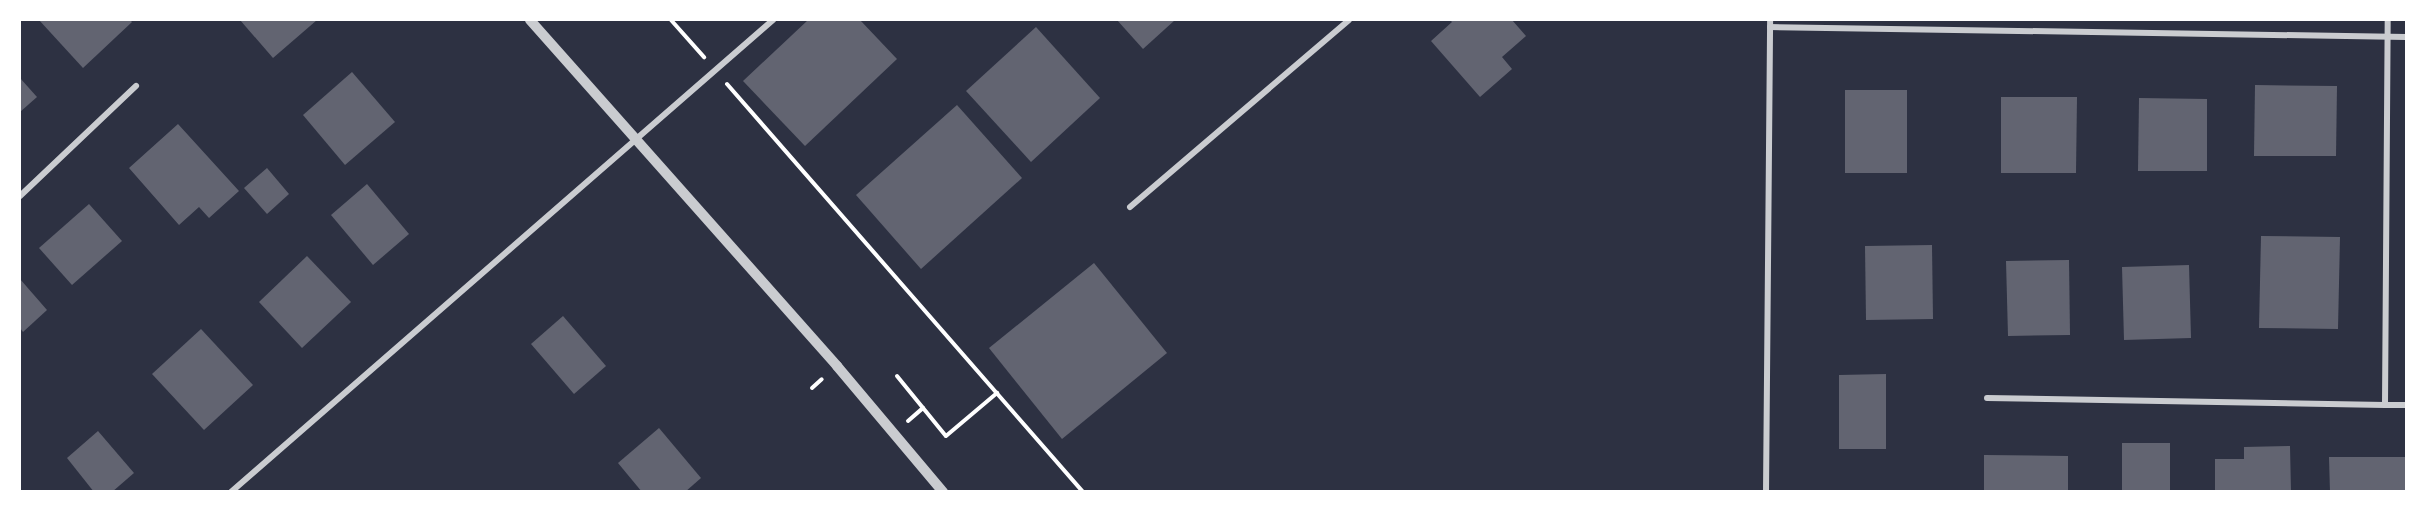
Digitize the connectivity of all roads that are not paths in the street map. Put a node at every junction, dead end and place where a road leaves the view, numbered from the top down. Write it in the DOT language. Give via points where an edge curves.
graph roads {
  1 [pos="530,20"];
  2 [pos="772,20"];
  3 [pos="1349,20"];
  4 [pos="1770,20"];
  5 [pos="2388,20"];
  6 [pos="1770,27"];
  7 [pos="2388,36"];
  8 [pos="2406,36"];
  9 [pos="136,86"];
  10 [pos="635,138"];
  11 [pos="20,196"];
  12 [pos="1130,207"];
  13 [pos="1987,398"];
  14 [pos="2385,405"];
  15 [pos="2406,405"];
  16 [pos="231,492"];
  17 [pos="943,492"];
  18 [pos="1766,492"];
  1 -- 10 [label="street"];
  2 -- 10 [label="street"];
  3 -- 12 [label="street"];
  4 -- 6 [label="street"];
  5 -- 7 [label="street"];
  6 -- 7 [label="street"];
  6 -- 18 [label="street"];
  7 -- 8 [label="street"];
  7 -- 14 [label="street"];
  9 -- 11 [label="street"];
  10 -- 16 [label="street"];
  10 -- 17 [label="street"];
  13 -- 14 [label="street"];
  14 -- 15 [label="street"];
}
